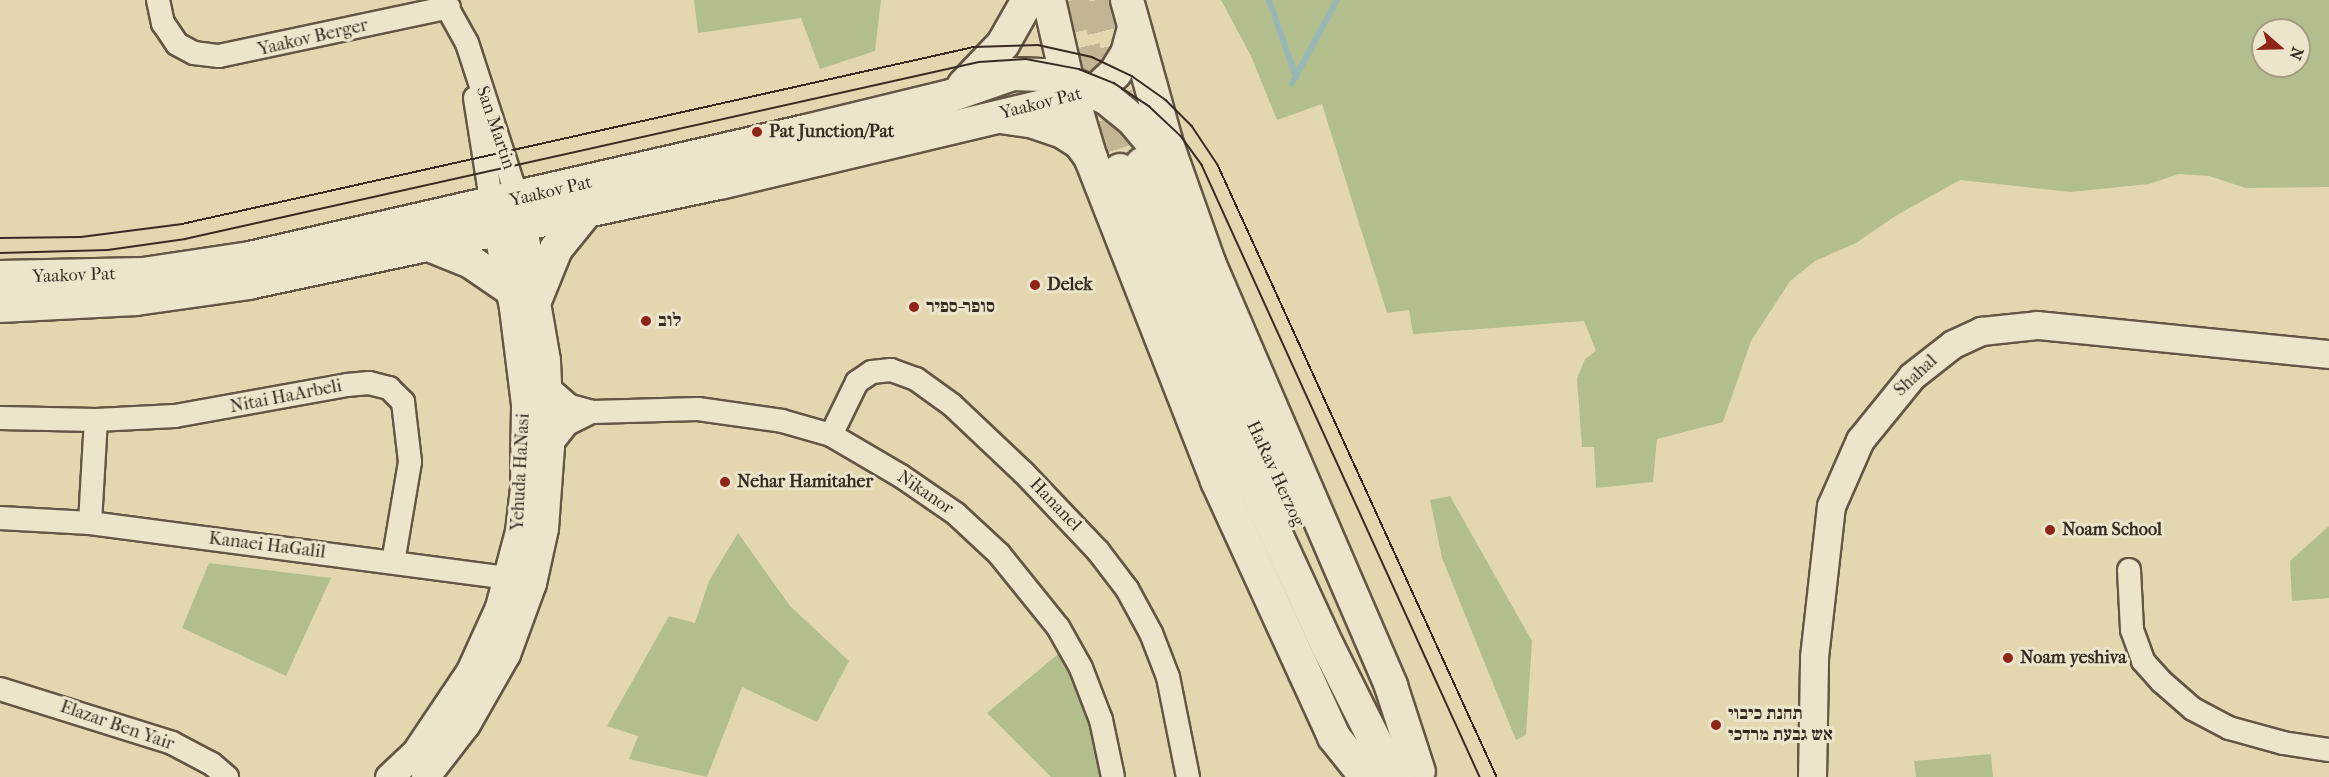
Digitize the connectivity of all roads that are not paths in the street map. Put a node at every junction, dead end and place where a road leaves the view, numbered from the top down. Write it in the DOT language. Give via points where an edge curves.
graph roads {
  1 [pos="158,0"];
  2 [pos="1028,0"];
  3 [pos="1049,0"];
  4 [pos="447,2"];
  5 [pos="1131,14"];
  6 [pos="1078,90"];
  7 [pos="946,97"];
  8 [pos="977,120"];
  9 [pos="1091,159"];
  10 [pos="1131,167"];
  11 [pos="1174,169"];
  12 [pos="585,213"];
  13 [pos="508,215"];
  14 [pos="431,246"];
  15 [pos="9,273"];
  16 [pos="523,292"];
  17 [pos="0,306"];
  18 [pos="2329,354"];
  19 [pos="548,387"];
  20 [pos="592,412"];
  21 [pos="0,418"];
  22 [pos="96,420"];
  23 [pos="831,435"];
  24 [pos="550,447"];
  25 [pos="0,518"];
  26 [pos="90,523"];
  27 [pos="393,562"];
  28 [pos="2129,570"];
  29 [pos="520,580"];
  30 [pos="0,689"];
  31 [pos="2329,750"];
  32 [pos="428,770"];
  33 [pos="1412,775"];
  34 [pos="227,777"];
  35 [pos="389,777"];
  36 [pos="1113,777"];
  37 [pos="1188,777"];
  38 [pos="1366,777"];
  39 [pos="1812,777"];
  1 -- 4 [label="street, Yaakov Berger" via="163,23 177,45 194,53 219,56 247,53"];
  2 -- 7 [label="main road" via="997,53"];
  3 -- 6 [label="main road"];
  4 -- 13 [label="street, San Martin" via="471,57"];
  5 -- 6 [label="main road, Yaakov Pat" via="1123,62"];
  5 -- 11 [label="main road"];
  6 -- 7 [label="main road, Yaakov Pat" via="1040,73 1013,74"];
  6 -- 8 [label="main road, Yaakov Pat"];
  6 -- 9 [label="main road"];
  6 -- 11 [label="main road, Yaakov Pat" via="1133,120"];
  7 -- 13 [label="main road, Yaakov Pat"];
  8 -- 9 [label="main road" via="1009,118 1042,124 1075,140"];
  8 -- 12 [label="main road, Yaakov Pat"];
  9 -- 38 [label="main road" via="1239,535 1334,737"];
  10 -- 33 [label="main road, HaRav Herzog"];
  11 -- 33 [label="main road" via="1256,376 1390,686"];
  12 -- 13 [label="main road, Yaakov Pat"];
  12 -- 16 [label="main road"];
  13 -- 14 [label="main road, Yaakov Pat"];
  13 -- 15 [label="main road, Yaakov Pat" via="194,269"];
  13 -- 16 [label="street, Yehuda HaNasi"];
  14 -- 16 [label="main road" via="471,262"];
  14 -- 17 [label="main road, Yaakov Pat" via="187,293"];
  16 -- 19 [label="street, Yehuda HaNasi"];
  16 -- 29 [label="street, Yehuda HaNasi" via="525,452"];
  18 -- 39 [label="street, Shahal" via="2037,325 1981,331 1953,344 1912,375 1860,440 1832,506 1814,657"];
  19 -- 20 [label="street, Nikanor" via="570,406"];
  19 -- 24 [label="street, Yehuda HaNasi"];
  20 -- 23 [label="street, Nikanor" via="698,409 773,419"];
  20 -- 24 [label="street, Nikanor" via="567,424"];
  21 -- 22 [label="street, Nitai HaArbeli"];
  22 -- 26 [label="street"];
  22 -- 27 [label="street, Nitai HaArbeli" via="175,416 347,385 369,383 388,388 403,402 410,462"];
  23 -- 36 [label="street, Nikanor" via="956,514 1032,591 1081,668 1101,720"];
  23 -- 37 [label="street, Hananel" via="857,382 872,372 891,370 916,379 952,405 1024,473 1098,550 1151,633 1174,699"];
  24 -- 29 [label="street, Yehuda HaNasi" via="544,528"];
  25 -- 26 [label="street, Kanaei HaGalil"];
  26 -- 27 [label="street, Kanaei HaGalil"];
  27 -- 29 [label="street, Kanaei HaGalil"];
  28 -- 31 [label="street" via="2132,630 2143,661 2162,682 2193,709 2229,728"];
  29 -- 32 [label="street, Yehuda HaNasi" via="470,671"];
  30 -- 34 [label="street, Elazar Ben Yair" via="172,743 212,764"];
  32 -- 35 [label="street, Yehuda HaNasi"];
}
